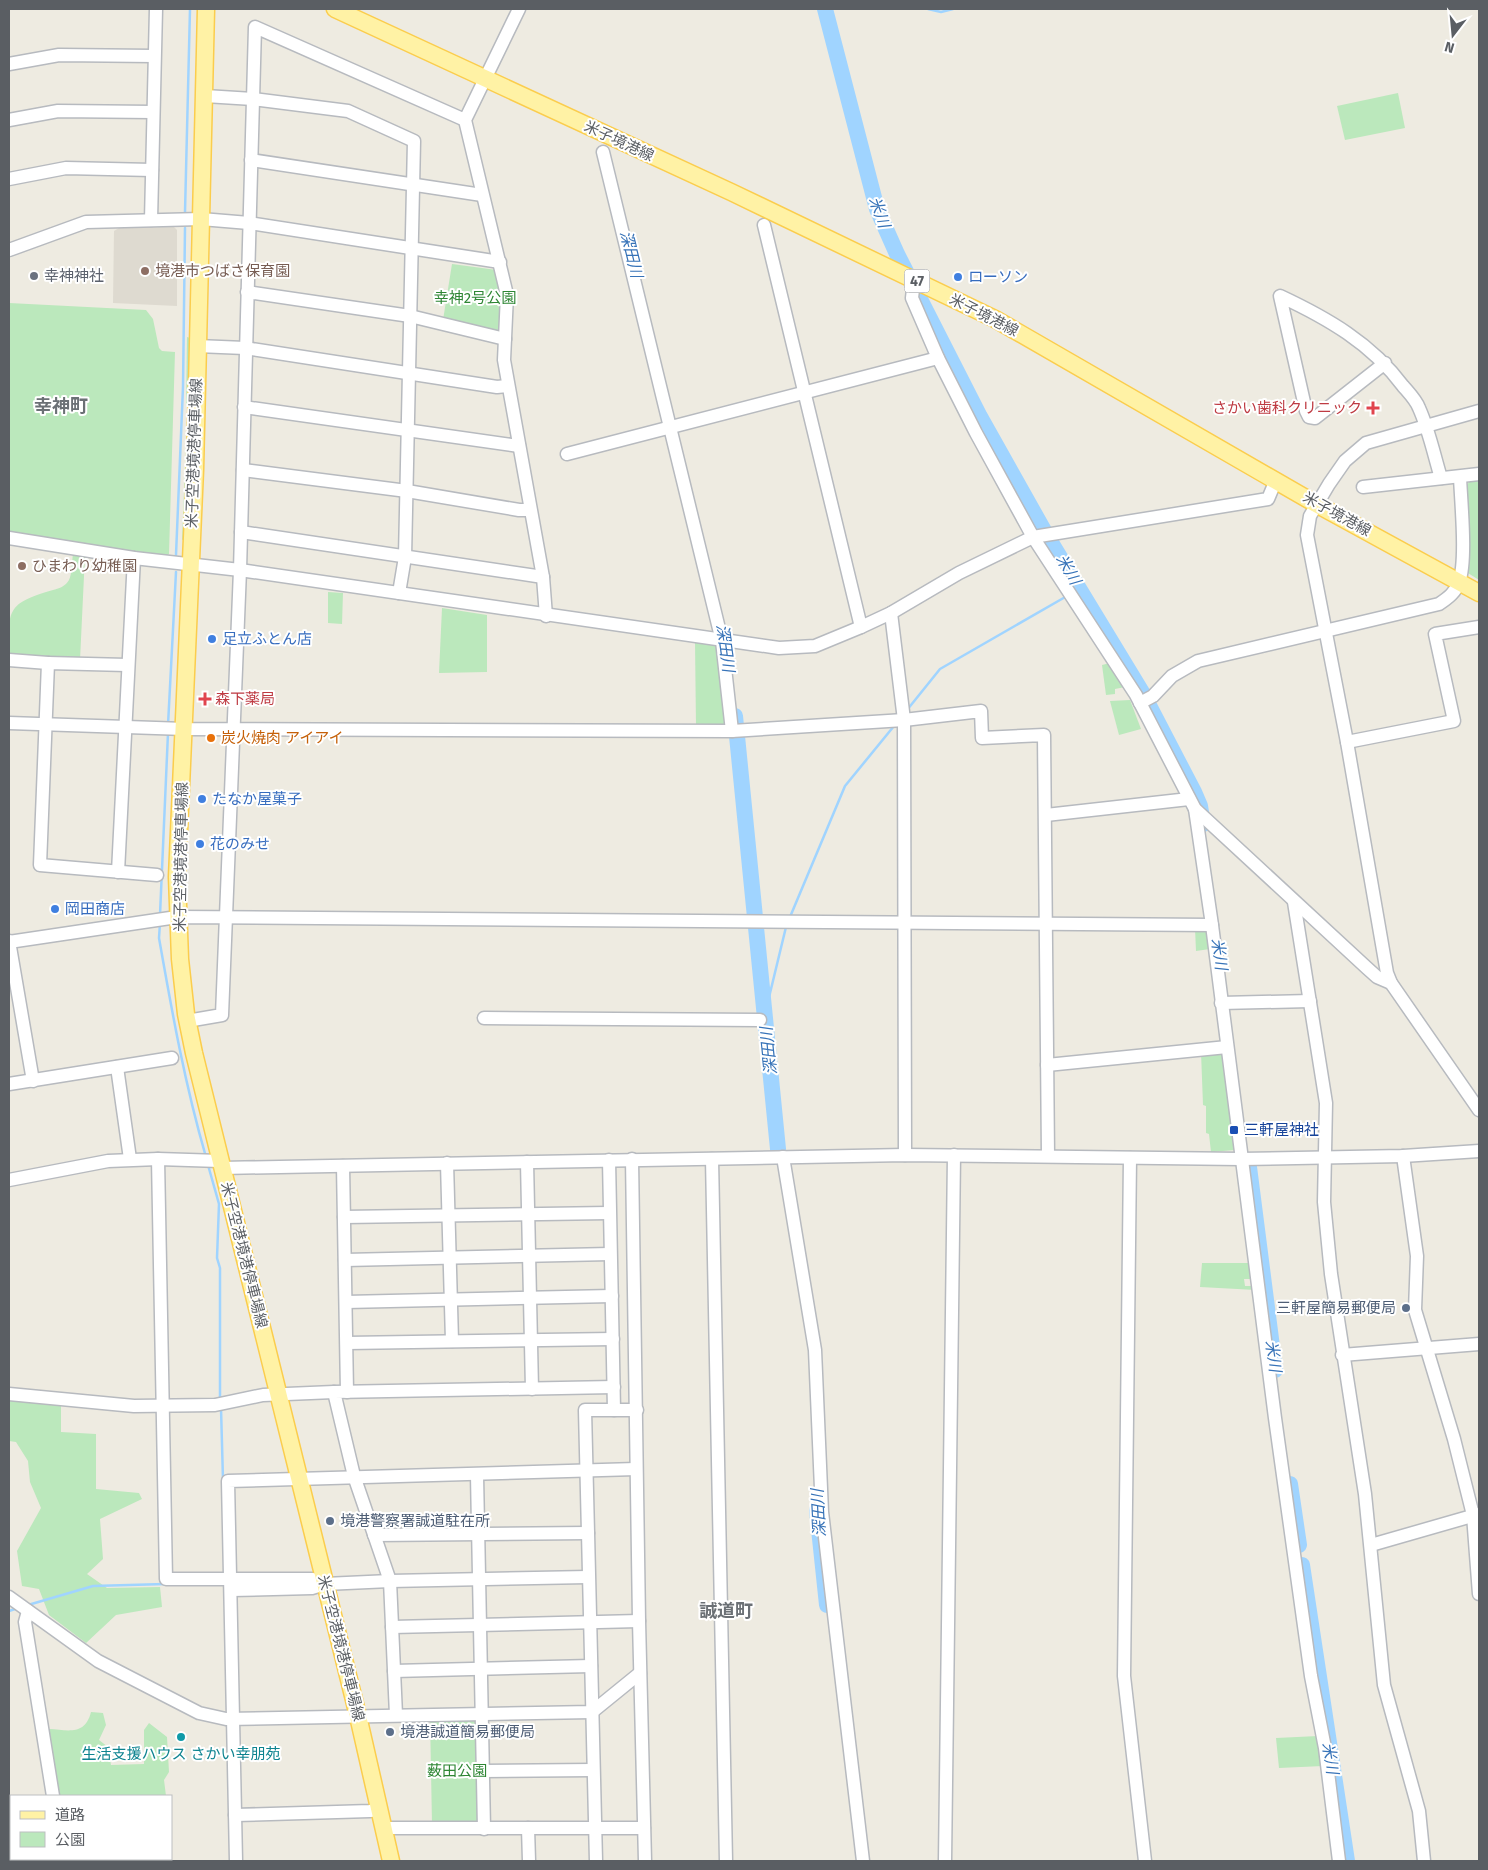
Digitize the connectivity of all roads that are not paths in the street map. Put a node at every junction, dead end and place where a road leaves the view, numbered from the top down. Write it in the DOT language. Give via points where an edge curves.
graph roads {
  1 [pos="156,9"];
  2 [pos="206,9"];
  3 [pos="335,9"];
  4 [pos="519,9"];
  5 [pos="154,56"];
  6 [pos="9,64"];
  7 [pos="484,78"];
  8 [pos="205,96"];
  9 [pos="253,98"];
  10 [pos="154,112"];
  11 [pos="9,120"];
  12 [pos="465,120"];
  13 [pos="603,152"];
  14 [pos="251,160"];
  15 [pos="152,170"];
  16 [pos="9,179"];
  17 [pos="412,184"];
  18 [pos="482,195"];
  19 [pos="201,219"];
  20 [pos="152,220"];
  21 [pos="249,223"];
  22 [pos="764,224"];
  23 [pos="412,248"];
  24 [pos="9,250"];
  25 [pos="500,262"];
  26 [pos="914,280"];
  27 [pos="247,292"];
  28 [pos="410,316"];
  29 [pos="505,339"];
  30 [pos="197,346"];
  31 [pos="246,348"];
  32 [pos="938,358"];
  33 [pos="1385,363"];
  34 [pos="409,373"];
  35 [pos="507,386"];
  36 [pos="804,394"];
  37 [pos="244,407"];
  38 [pos="1479,411"];
  39 [pos="1426,425"];
  40 [pos="671,427"];
  41 [pos="406,430"];
  42 [pos="518,446"];
  43 [pos="566,454"];
  44 [pos="243,470"];
  45 [pos="1479,474"];
  46 [pos="1460,477"];
  47 [pos="1441,478"];
  48 [pos="1276,480"];
  49 [pos="1363,487"];
  50 [pos="407,492"];
  51 [pos="1316,504"];
  52 [pos="530,510"];
  53 [pos="241,532"];
  54 [pos="9,538"];
  55 [pos="1033,538"];
  56 [pos="405,557"];
  57 [pos="134,558"];
  58 [pos="190,565"];
  59 [pos="240,570"];
  60 [pos="543,577"];
  61 [pos="1459,582"];
  62 [pos="399,593"];
  63 [pos="1479,593"];
  64 [pos="891,613"];
  65 [pos="546,616"];
  66 [pos="1479,627"];
  67 [pos="862,628"];
  68 [pos="1327,633"];
  69 [pos="722,641"];
  70 [pos="9,660"];
  71 [pos="48,662"];
  72 [pos="127,665"];
  73 [pos="1140,703"];
  74 [pos="904,720"];
  75 [pos="9,723"];
  76 [pos="46,724"];
  77 [pos="125,727"];
  78 [pos="185,729"];
  79 [pos="234,729"];
  80 [pos="732,732"];
  81 [pos="1347,742"];
  82 [pos="1192,804"];
  83 [pos="1046,815"];
  84 [pos="118,872"];
  85 [pos="157,875"];
  86 [pos="1294,902"];
  87 [pos="177,916"];
  88 [pos="225,917"];
  89 [pos="905,921"];
  90 [pos="1047,923"];
  91 [pos="1212,925"];
  92 [pos="9,942"];
  93 [pos="1391,983"];
  94 [pos="1310,1001"];
  95 [pos="1222,1003"];
  96 [pos="484,1018"];
  97 [pos="760,1020"];
  98 [pos="187,1021"];
  99 [pos="1227,1047"];
  100 [pos="172,1058"];
  101 [pos="1047,1065"];
  102 [pos="117,1067"];
  103 [pos="33,1080"];
  104 [pos="9,1084"];
  105 [pos="1479,1110"];
  106 [pos="1479,1152"];
  107 [pos="905,1155"];
  108 [pos="954,1155"];
  109 [pos="783,1156"];
  110 [pos="1048,1156"];
  111 [pos="1403,1156"];
  112 [pos="1323,1157"];
  113 [pos="1130,1158"];
  114 [pos="158,1159"];
  115 [pos="632,1159"];
  116 [pos="712,1159"];
  117 [pos="1241,1159"];
  118 [pos="130,1160"];
  119 [pos="608,1160"];
  120 [pos="527,1162"];
  121 [pos="447,1163"];
  122 [pos="221,1164"];
  123 [pos="343,1166"];
  124 [pos="9,1180"];
  125 [pos="609,1213"];
  126 [pos="528,1214"];
  127 [pos="449,1216"];
  128 [pos="344,1217"];
  129 [pos="610,1254"];
  130 [pos="530,1256"];
  131 [pos="450,1258"];
  132 [pos="345,1260"];
  133 [pos="612,1296"];
  134 [pos="530,1297"];
  135 [pos="451,1299"];
  136 [pos="346,1302"];
  137 [pos="613,1339"];
  138 [pos="531,1340"];
  139 [pos="452,1341"];
  140 [pos="347,1343"];
  141 [pos="1479,1344"];
  142 [pos="1425,1348"];
  143 [pos="1342,1355"];
  144 [pos="614,1387"];
  145 [pos="532,1389"];
  146 [pos="334,1392"];
  147 [pos="347,1392"];
  148 [pos="278,1393"];
  149 [pos="9,1394"];
  150 [pos="162,1405"];
  151 [pos="614,1410"];
  152 [pos="637,1410"];
  153 [pos="587,1470"];
  154 [pos="636,1470"];
  155 [pos="477,1474"];
  156 [pos="354,1476"];
  157 [pos="300,1478"];
  158 [pos="1476,1514"];
  159 [pos="588,1532"];
  160 [pos="478,1534"];
  161 [pos="374,1535"];
  162 [pos="1371,1545"];
  163 [pos="588,1577"];
  164 [pos="480,1579"];
  165 [pos="390,1581"];
  166 [pos="231,1584"];
  167 [pos="324,1584"];
  168 [pos="1479,1594"];
  169 [pos="9,1598"];
  170 [pos="28,1611"];
  171 [pos="590,1620"];
  172 [pos="639,1621"];
  173 [pos="480,1624"];
  174 [pos="392,1627"];
  175 [pos="591,1666"];
  176 [pos="481,1669"];
  177 [pos="394,1671"];
  178 [pos="640,1673"];
  179 [pos="592,1712"];
  180 [pos="482,1714"];
  181 [pos="396,1715"];
  182 [pos="358,1716"];
  183 [pos="230,1719"];
  184 [pos="593,1770"];
  185 [pos="484,1771"];
  186 [pos="53,1795"];
  187 [pos="380,1809"];
  188 [pos="235,1814"];
  189 [pos="385,1828"];
  190 [pos="528,1828"];
  191 [pos="595,1828"];
  192 [pos="644,1828"];
  193 [pos="484,1829"];
  194 [pos="62,1860"];
  195 [pos="9,1861"];
  196 [pos="236,1861"];
  197 [pos="391,1861"];
  198 [pos="528,1861"];
  199 [pos="596,1861"];
  200 [pos="645,1861"];
  201 [pos="726,1861"];
  202 [pos="863,1861"];
  203 [pos="945,1861"];
  204 [pos="1145,1861"];
  205 [pos="1339,1861"];
  206 [pos="1424,1861"];
  1 -- 5 [label="street"];
  2 -- 8 [label="main road, 米子空港境港停車場線"];
  3 -- 7 [label="main road, 米子境港線 / 47"];
  4 -- 7 [label="street"];
  5 -- 6 [label="street" via="59,54"];
  5 -- 10 [label="street"];
  7 -- 12 [label="street"];
  7 -- 26 [label="main road, 米子境港線 / 47"];
  8 -- 9 [label="street"];
  8 -- 19 [label="main road, 米子空港境港停車場線"];
  9 -- 12 [label="street" via="255,27"];
  9 -- 14 [label="street"];
  9 -- 17 [label="street" via="348,111 403,135 414,141"];
  10 -- 11 [label="street" via="58,110"];
  10 -- 15 [label="street"];
  12 -- 18 [label="street"];
  13 -- 40 [label="street"];
  14 -- 17 [label="street"];
  14 -- 21 [label="street"];
  15 -- 16 [label="street" via="66,168"];
  15 -- 20 [label="street"];
  17 -- 18 [label="street"];
  17 -- 23 [label="street"];
  18 -- 25 [label="street"];
  19 -- 20 [label="street"];
  19 -- 21 [label="street"];
  19 -- 30 [label="main road, 米子空港境港停車場線"];
  20 -- 24 [label="street" via="86,222"];
  21 -- 23 [label="street"];
  21 -- 27 [label="street"];
  22 -- 36 [label="street"];
  23 -- 25 [label="street"];
  23 -- 28 [label="street"];
  25 -- 29 [label="street" via="507,295"];
  26 -- 32 [label="street" via="912,298"];
  26 -- 48 [label="main road, 米子境港線 / 47" via="996,320"];
  27 -- 28 [label="street"];
  27 -- 31 [label="street"];
  28 -- 29 [label="street"];
  28 -- 34 [label="street"];
  29 -- 35 [label="street"];
  30 -- 31 [label="street"];
  30 -- 58 [label="main road, 米子空港境港停車場線"];
  31 -- 34 [label="street"];
  31 -- 37 [label="street"];
  32 -- 36 [label="street"];
  32 -- 55 [label="street"];
  33 -- 33 [label="street" via="1350,334 1280,296 1309,417 1315,418"];
  33 -- 39 [label="street" via="1419,406"];
  34 -- 35 [label="street"];
  34 -- 41 [label="street"];
  35 -- 42 [label="street"];
  36 -- 40 [label="street"];
  36 -- 67 [label="street"];
  37 -- 41 [label="street"];
  37 -- 44 [label="street"];
  38 -- 39 [label="street"];
  39 -- 47 [label="street"];
  39 -- 51 [label="street" via="1366,443 1345,461"];
  40 -- 43 [label="street"];
  40 -- 69 [label="street"];
  41 -- 42 [label="street"];
  41 -- 50 [label="street"];
  42 -- 52 [label="street"];
  44 -- 50 [label="street"];
  44 -- 53 [label="street"];
  45 -- 46 [label="street"];
  46 -- 47 [label="street"];
  46 -- 61 [label="street" via="1462,566"];
  47 -- 49 [label="street"];
  48 -- 51 [label="main road, 米子境港線 / 47"];
  48 -- 55 [label="street" via="1268,499"];
  50 -- 52 [label="street"];
  50 -- 56 [label="street"];
  51 -- 61 [label="main road, 米子境港線 / 47"];
  51 -- 68 [label="street" via="1307,535"];
  52 -- 60 [label="street"];
  53 -- 56 [label="street"];
  53 -- 59 [label="street"];
  54 -- 57 [label="street"];
  55 -- 64 [label="street" via="959,573"];
  55 -- 73 [label="street"];
  56 -- 60 [label="street"];
  56 -- 62 [label="street"];
  57 -- 58 [label="street"];
  57 -- 72 [label="street"];
  58 -- 59 [label="street"];
  58 -- 78 [label="main road, 米子空港境港停車場線"];
  59 -- 62 [label="street"];
  59 -- 79 [label="street"];
  60 -- 65 [label="street"];
  61 -- 63 [label="main road, 米子境港線 / 47"];
  61 -- 68 [label="street" via="1452,595 1439,604"];
  62 -- 65 [label="street"];
  64 -- 67 [label="street"];
  64 -- 74 [label="street"];
  65 -- 69 [label="street"];
  66 -- 81 [label="street" via="1435,634 1454,721"];
  67 -- 69 [label="street" via="815,646 779,648"];
  68 -- 73 [label="street" via="1198,661 1172,676 1153,696"];
  68 -- 81 [label="street"];
  69 -- 80 [label="street"];
  70 -- 71 [label="street"];
  71 -- 72 [label="street"];
  71 -- 76 [label="street"];
  72 -- 77 [label="street"];
  73 -- 82 [label="street"];
  74 -- 80 [label="street"];
  74 -- 83 [label="street" via="981,711 982,738 1044,735"];
  74 -- 89 [label="street"];
  75 -- 76 [label="street"];
  76 -- 77 [label="street"];
  76 -- 84 [label="street" via="40,865"];
  77 -- 78 [label="street"];
  77 -- 84 [label="street"];
  78 -- 79 [label="street"];
  78 -- 87 [label="main road, 米子空港境港停車場線"];
  79 -- 80 [label="street"];
  79 -- 88 [label="street"];
  81 -- 93 [label="street"];
  82 -- 83 [label="street"];
  82 -- 86 [label="street"];
  82 -- 91 [label="street"];
  83 -- 90 [label="street"];
  84 -- 85 [label="street"];
  86 -- 93 [label="street" via="1377,977"];
  86 -- 94 [label="street"];
  87 -- 88 [label="street"];
  87 -- 92 [label="street"];
  87 -- 98 [label="main road, 米子空港境港停車場線"];
  88 -- 89 [label="street"];
  88 -- 98 [label="street" via="222,1015"];
  89 -- 90 [label="street"];
  89 -- 107 [label="street"];
  90 -- 91 [label="street"];
  90 -- 101 [label="street"];
  91 -- 95 [label="street"];
  92 -- 103 [label="street"];
  93 -- 105 [label="street"];
  94 -- 95 [label="street"];
  94 -- 112 [label="street" via="1326,1103"];
  95 -- 99 [label="street"];
  96 -- 97 [label="street"];
  98 -- 122 [label="main road, 米子空港境港停車場線"];
  99 -- 101 [label="street"];
  99 -- 117 [label="street"];
  100 -- 102 [label="street"];
  101 -- 110 [label="street"];
  102 -- 103 [label="street"];
  102 -- 118 [label="street"];
  103 -- 104 [label="street"];
  106 -- 111 [label="street"];
  107 -- 108 [label="street"];
  107 -- 109 [label="street"];
  108 -- 110 [label="street"];
  108 -- 203 [label="street"];
  109 -- 116 [label="street"];
  109 -- 202 [label="street" via="815,1350 822,1512"];
  110 -- 113 [label="street"];
  111 -- 112 [label="street"];
  111 -- 142 [label="street" via="1417,1256 1415,1310"];
  112 -- 117 [label="street"];
  112 -- 143 [label="street" via="1328,1247"];
  113 -- 117 [label="street"];
  113 -- 204 [label="street" via="1124,1676"];
  114 -- 118 [label="street"];
  114 -- 122 [label="street"];
  114 -- 150 [label="street"];
  115 -- 116 [label="street"];
  115 -- 119 [label="street"];
  115 -- 152 [label="street"];
  116 -- 201 [label="street"];
  117 -- 205 [label="street" via="1310,1676 1325,1748"];
  118 -- 124 [label="street" via="88,1164"];
  119 -- 120 [label="street"];
  119 -- 125 [label="street"];
  120 -- 121 [label="street"];
  120 -- 126 [label="street"];
  121 -- 123 [label="street"];
  121 -- 127 [label="street"];
  122 -- 123 [label="street"];
  122 -- 148 [label="main road, 米子空港境港停車場線"];
  123 -- 128 [label="street"];
  125 -- 126 [label="street"];
  125 -- 129 [label="street"];
  126 -- 127 [label="street"];
  126 -- 130 [label="street"];
  127 -- 128 [label="street"];
  127 -- 131 [label="street"];
  128 -- 132 [label="street"];
  129 -- 130 [label="street"];
  129 -- 133 [label="street"];
  130 -- 131 [label="street"];
  130 -- 134 [label="street"];
  131 -- 132 [label="street"];
  131 -- 135 [label="street"];
  132 -- 136 [label="street"];
  133 -- 134 [label="street"];
  133 -- 137 [label="street"];
  134 -- 135 [label="street"];
  134 -- 138 [label="street"];
  135 -- 136 [label="street"];
  135 -- 139 [label="street"];
  136 -- 140 [label="street"];
  137 -- 138 [label="street"];
  137 -- 144 [label="street"];
  138 -- 139 [label="street"];
  138 -- 145 [label="street"];
  139 -- 140 [label="street"];
  140 -- 147 [label="street"];
  141 -- 142 [label="street"];
  142 -- 143 [label="street"];
  142 -- 158 [label="street"];
  143 -- 162 [label="street"];
  144 -- 145 [label="street"];
  144 -- 151 [label="street"];
  145 -- 147 [label="street"];
  146 -- 147 [label="street"];
  146 -- 148 [label="street"];
  146 -- 156 [label="street"];
  148 -- 150 [label="street" via="215,1405"];
  148 -- 157 [label="main road, 米子空港境港停車場線"];
  149 -- 150 [label="street" via="126,1406"];
  150 -- 166 [label="street" via="166,1579"];
  151 -- 152 [label="street"];
  151 -- 153 [label="street" via="586,1410"];
  152 -- 154 [label="street"];
  153 -- 154 [label="street"];
  153 -- 155 [label="street"];
  153 -- 159 [label="street"];
  154 -- 172 [label="street"];
  155 -- 156 [label="street"];
  155 -- 160 [label="street"];
  156 -- 157 [label="street"];
  156 -- 161 [label="street"];
  157 -- 166 [label="street" via="228,1481"];
  157 -- 167 [label="main road, 米子空港境港停車場線"];
  158 -- 162 [label="street"];
  158 -- 168 [label="street"];
  159 -- 160 [label="street"];
  159 -- 163 [label="street"];
  160 -- 161 [label="street"];
  160 -- 164 [label="street"];
  161 -- 165 [label="street"];
  162 -- 206 [label="street" via="1384,1685 1419,1811"];
  163 -- 164 [label="street"];
  163 -- 171 [label="street"];
  164 -- 165 [label="street"];
  164 -- 173 [label="street"];
  165 -- 167 [label="street"];
  165 -- 174 [label="street"];
  166 -- 167 [label="street" via="312,1588"];
  166 -- 183 [label="street"];
  167 -- 182 [label="main road, 米子空港境港停車場線"];
  169 -- 170 [label="street"];
  170 -- 183 [label="street" via="98,1661 199,1713"];
  170 -- 186 [label="street" via="25,1622"];
  171 -- 172 [label="street"];
  171 -- 173 [label="street"];
  171 -- 175 [label="street"];
  172 -- 178 [label="street"];
  173 -- 174 [label="street"];
  173 -- 176 [label="street"];
  174 -- 177 [label="street"];
  175 -- 176 [label="street"];
  175 -- 179 [label="street"];
  176 -- 177 [label="street"];
  176 -- 180 [label="street"];
  177 -- 181 [label="street"];
  178 -- 179 [label="street"];
  178 -- 192 [label="street"];
  179 -- 180 [label="street"];
  179 -- 184 [label="street"];
  180 -- 181 [label="street"];
  180 -- 185 [label="street"];
  181 -- 182 [label="street"];
  182 -- 183 [label="street"];
  182 -- 187 [label="main road, 米子空港境港停車場線"];
  183 -- 188 [label="street"];
  184 -- 185 [label="street"];
  184 -- 191 [label="street"];
  185 -- 193 [label="street"];
  187 -- 188 [label="street"];
  187 -- 189 [label="main road, 米子空港境港停車場線"];
  188 -- 196 [label="street"];
  189 -- 193 [label="street"];
  189 -- 197 [label="main road, 米子空港境港停車場線"];
  190 -- 191 [label="street"];
  190 -- 193 [label="street"];
  190 -- 198 [label="street"];
  191 -- 192 [label="street"];
  191 -- 199 [label="street"];
  192 -- 200 [label="street"];
  194 -- 195 [label="street"];
}
